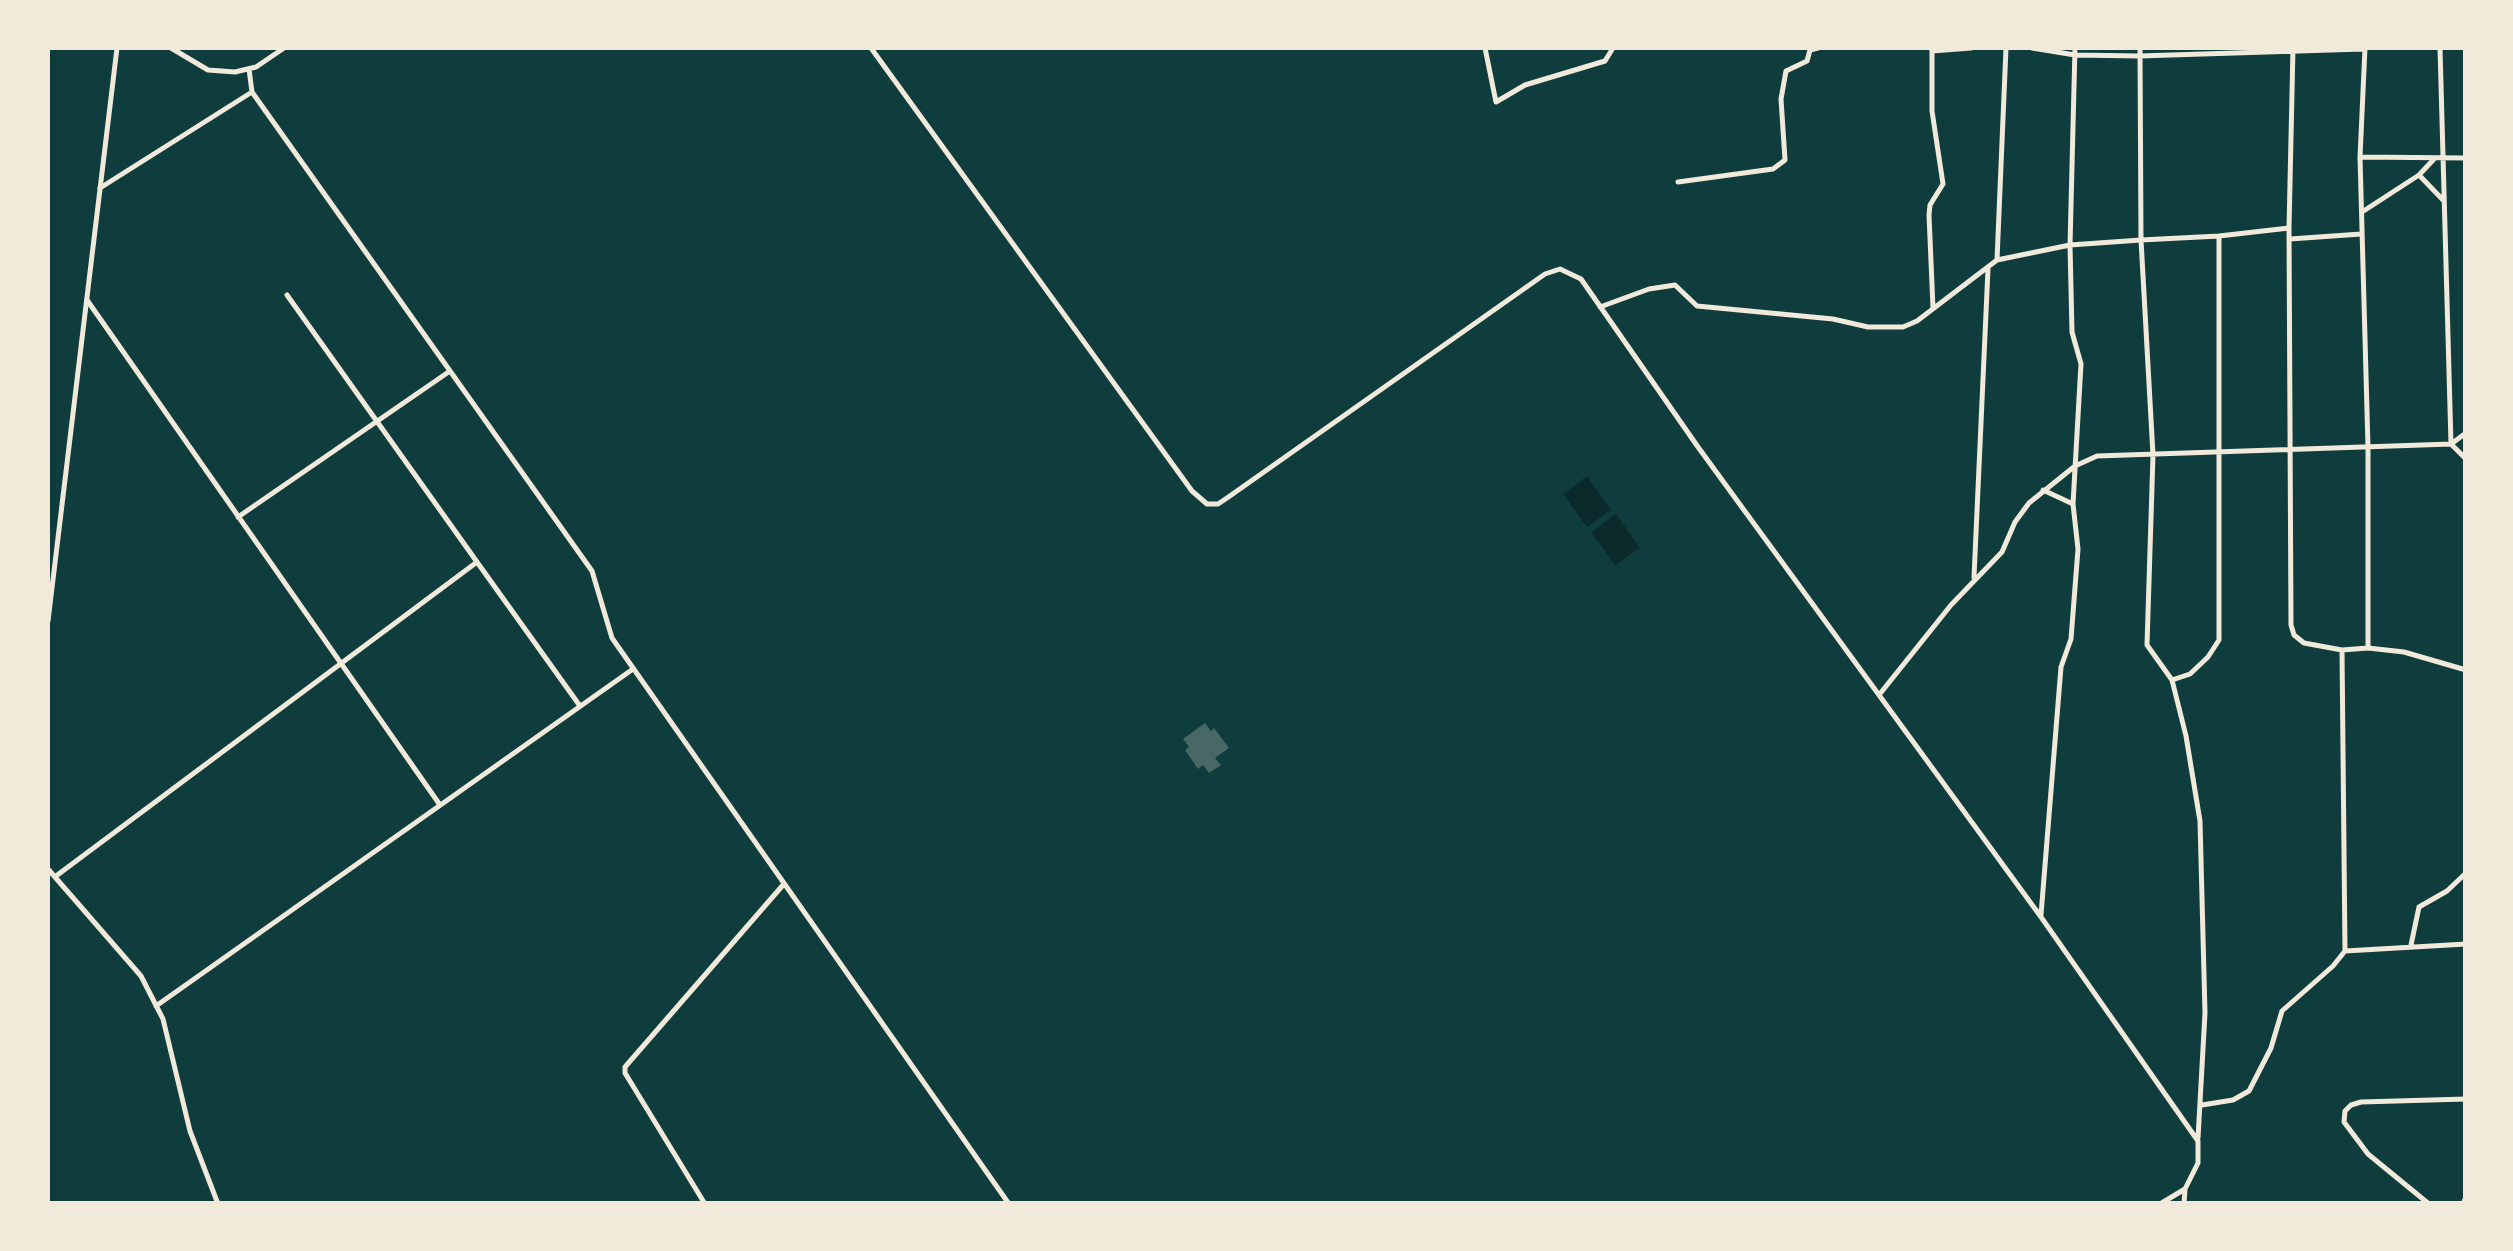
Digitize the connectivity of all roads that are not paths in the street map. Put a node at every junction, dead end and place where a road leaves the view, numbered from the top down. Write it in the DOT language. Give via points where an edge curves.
graph roads {
  1 [pos="117,48"];
  2 [pos="171,48"];
  3 [pos="284,48"];
  4 [pos="871,48"];
  5 [pos="1484,48"];
  6 [pos="1613,48"];
  7 [pos="1818,48"];
  8 [pos="1971,48"];
  9 [pos="2006,48"];
  10 [pos="2032,48"];
  11 [pos="2140,48"];
  12 [pos="2365,48"];
  13 [pos="2440,48"];
  14 [pos="1932,49"];
  15 [pos="2216,50"];
  16 [pos="2293,50"];
  17 [pos="2075,51"];
  18 [pos="2140,56"];
  19 [pos="249,68"];
  20 [pos="252,92"];
  21 [pos="2360,157"];
  22 [pos="2439,158"];
  23 [pos="2466,158"];
  24 [pos="2419,175"];
  25 [pos="1678,182"];
  26 [pos="100,188"];
  27 [pos="2444,202"];
  28 [pos="2361,213"];
  29 [pos="2289,228"];
  30 [pos="2361,234"];
  31 [pos="2219,236"];
  32 [pos="2290,239"];
  33 [pos="2141,240"];
  34 [pos="2070,245"];
  35 [pos="1997,260"];
  36 [pos="1988,268"];
  37 [pos="286,295"];
  38 [pos="86,300"];
  39 [pos="1600,306"];
  40 [pos="1933,308"];
  41 [pos="451,371"];
  42 [pos="377,422"];
  43 [pos="2466,433"];
  44 [pos="2451,444"];
  45 [pos="2290,447"];
  46 [pos="2368,447"];
  47 [pos="2218,451"];
  48 [pos="2152,455"];
  49 [pos="2466,459"];
  50 [pos="2075,466"];
  51 [pos="2043,490"];
  52 [pos="2073,504"];
  53 [pos="238,517"];
  54 [pos="477,562"];
  55 [pos="1974,580"];
  56 [pos="48,621"];
  57 [pos="2368,648"];
  58 [pos="2342,650"];
  59 [pos="341,664"];
  60 [pos="633,669"];
  61 [pos="2466,670"];
  62 [pos="2172,680"];
  63 [pos="1878,696"];
  64 [pos="580,706"];
  65 [pos="440,805"];
  66 [pos="48,869"];
  67 [pos="2466,873"];
  68 [pos="56,876"];
  69 [pos="782,885"];
  70 [pos="2041,916"];
  71 [pos="2412,944"];
  72 [pos="2466,944"];
  73 [pos="2345,951"];
  74 [pos="156,1006"];
  75 [pos="2466,1099"];
  76 [pos="2202,1106"];
  77 [pos="2198,1141"];
  78 [pos="2185,1189"];
  79 [pos="218,1204"];
  80 [pos="705,1204"];
  81 [pos="1009,1204"];
  82 [pos="2160,1204"];
  83 [pos="2184,1204"];
  84 [pos="2429,1204"];
  1 -- 26 [label="street"];
  2 -- 19 [label="street" via="208,70"];
  3 -- 19 [label="street"];
  4 -- 39 [label="street" via="1207,504 1227,498 1545,274 1570,271"];
  5 -- 6 [label="street" via="1496,102 1525,85 1605,62"];
  7 -- 25 [label="street" via="1786,71 1785,160 1773,169"];
  8 -- 14 [label="street"];
  9 -- 35 [label="street"];
  10 -- 17 [label="street"];
  11 -- 18 [label="street"];
  12 -- 16 [label="street"];
  12 -- 21 [label="street"];
  13 -- 22 [label="street"];
  14 -- 40 [label="street" via="1932,111 1943,184 1928,215"];
  15 -- 16 [label="street"];
  15 -- 18 [label="street"];
  16 -- 29 [label="street"];
  17 -- 18 [label="street"];
  17 -- 34 [label="street"];
  18 -- 33 [label="street"];
  19 -- 20 [label="street"];
  20 -- 26 [label="street"];
  20 -- 41 [label="street"];
  21 -- 22 [label="street"];
  21 -- 28 [label="street"];
  22 -- 23 [label="street"];
  22 -- 24 [label="street"];
  22 -- 27 [label="street"];
  24 -- 27 [label="street"];
  24 -- 28 [label="street"];
  26 -- 38 [label="street"];
  27 -- 44 [label="street"];
  28 -- 30 [label="street"];
  29 -- 31 [label="street"];
  29 -- 32 [label="street"];
  30 -- 32 [label="street"];
  30 -- 46 [label="street"];
  31 -- 33 [label="street"];
  31 -- 47 [label="street"];
  32 -- 45 [label="street"];
  33 -- 34 [label="street"];
  33 -- 48 [label="street"];
  34 -- 35 [label="street"];
  34 -- 50 [label="street" via="2072,332 2081,364"];
  35 -- 36 [label="street"];
  36 -- 40 [label="street"];
  36 -- 55 [label="street"];
  37 -- 42 [label="street"];
  38 -- 53 [label="street"];
  38 -- 56 [label="street"];
  39 -- 40 [label="street" via="1674,284 1698,306 1886,328 1903,328"];
  39 -- 63 [label="street"];
  41 -- 42 [label="street"];
  41 -- 60 [label="street" via="592,571 612,638"];
  42 -- 53 [label="street"];
  42 -- 54 [label="street"];
  43 -- 44 [label="street"];
  44 -- 46 [label="street"];
  44 -- 49 [label="street"];
  45 -- 46 [label="street"];
  45 -- 47 [label="street"];
  45 -- 58 [label="street" via="2291,626 2304,644"];
  46 -- 57 [label="street"];
  47 -- 48 [label="street"];
  47 -- 62 [label="street" via="2218,640 2190,674"];
  48 -- 50 [label="street" via="2097,456"];
  48 -- 62 [label="street" via="2148,645"];
  50 -- 51 [label="street"];
  50 -- 52 [label="street"];
  51 -- 52 [label="street"];
  51 -- 55 [label="street" via="2015,522 2002,552"];
  52 -- 70 [label="street" via="2078,549 2071,639 2061,667"];
  53 -- 59 [label="street"];
  54 -- 59 [label="street"];
  54 -- 64 [label="street"];
  55 -- 63 [label="street"];
  57 -- 58 [label="street"];
  57 -- 61 [label="street"];
  58 -- 73 [label="street"];
  59 -- 65 [label="street"];
  59 -- 68 [label="street"];
  60 -- 64 [label="street"];
  60 -- 69 [label="street"];
  62 -- 76 [label="street" via="2200,821"];
  63 -- 70 [label="street"];
  64 -- 65 [label="street"];
  65 -- 74 [label="street"];
  66 -- 68 [label="street"];
  67 -- 71 [label="street" via="2418,908"];
  68 -- 74 [label="street" via="141,976"];
  69 -- 80 [label="street" via="624,1066"];
  69 -- 81 [label="street"];
  70 -- 77 [label="street"];
  71 -- 72 [label="street"];
  71 -- 73 [label="street"];
  73 -- 76 [label="street" via="2282,1011 2249,1092"];
  74 -- 79 [label="street"];
  75 -- 84 [label="street" via="2361,1102 2345,1111 2344,1122 2368,1154"];
  76 -- 77 [label="street"];
  77 -- 78 [label="street" via="2198,1164"];
  78 -- 82 [label="street"];
  78 -- 83 [label="street"];
}
